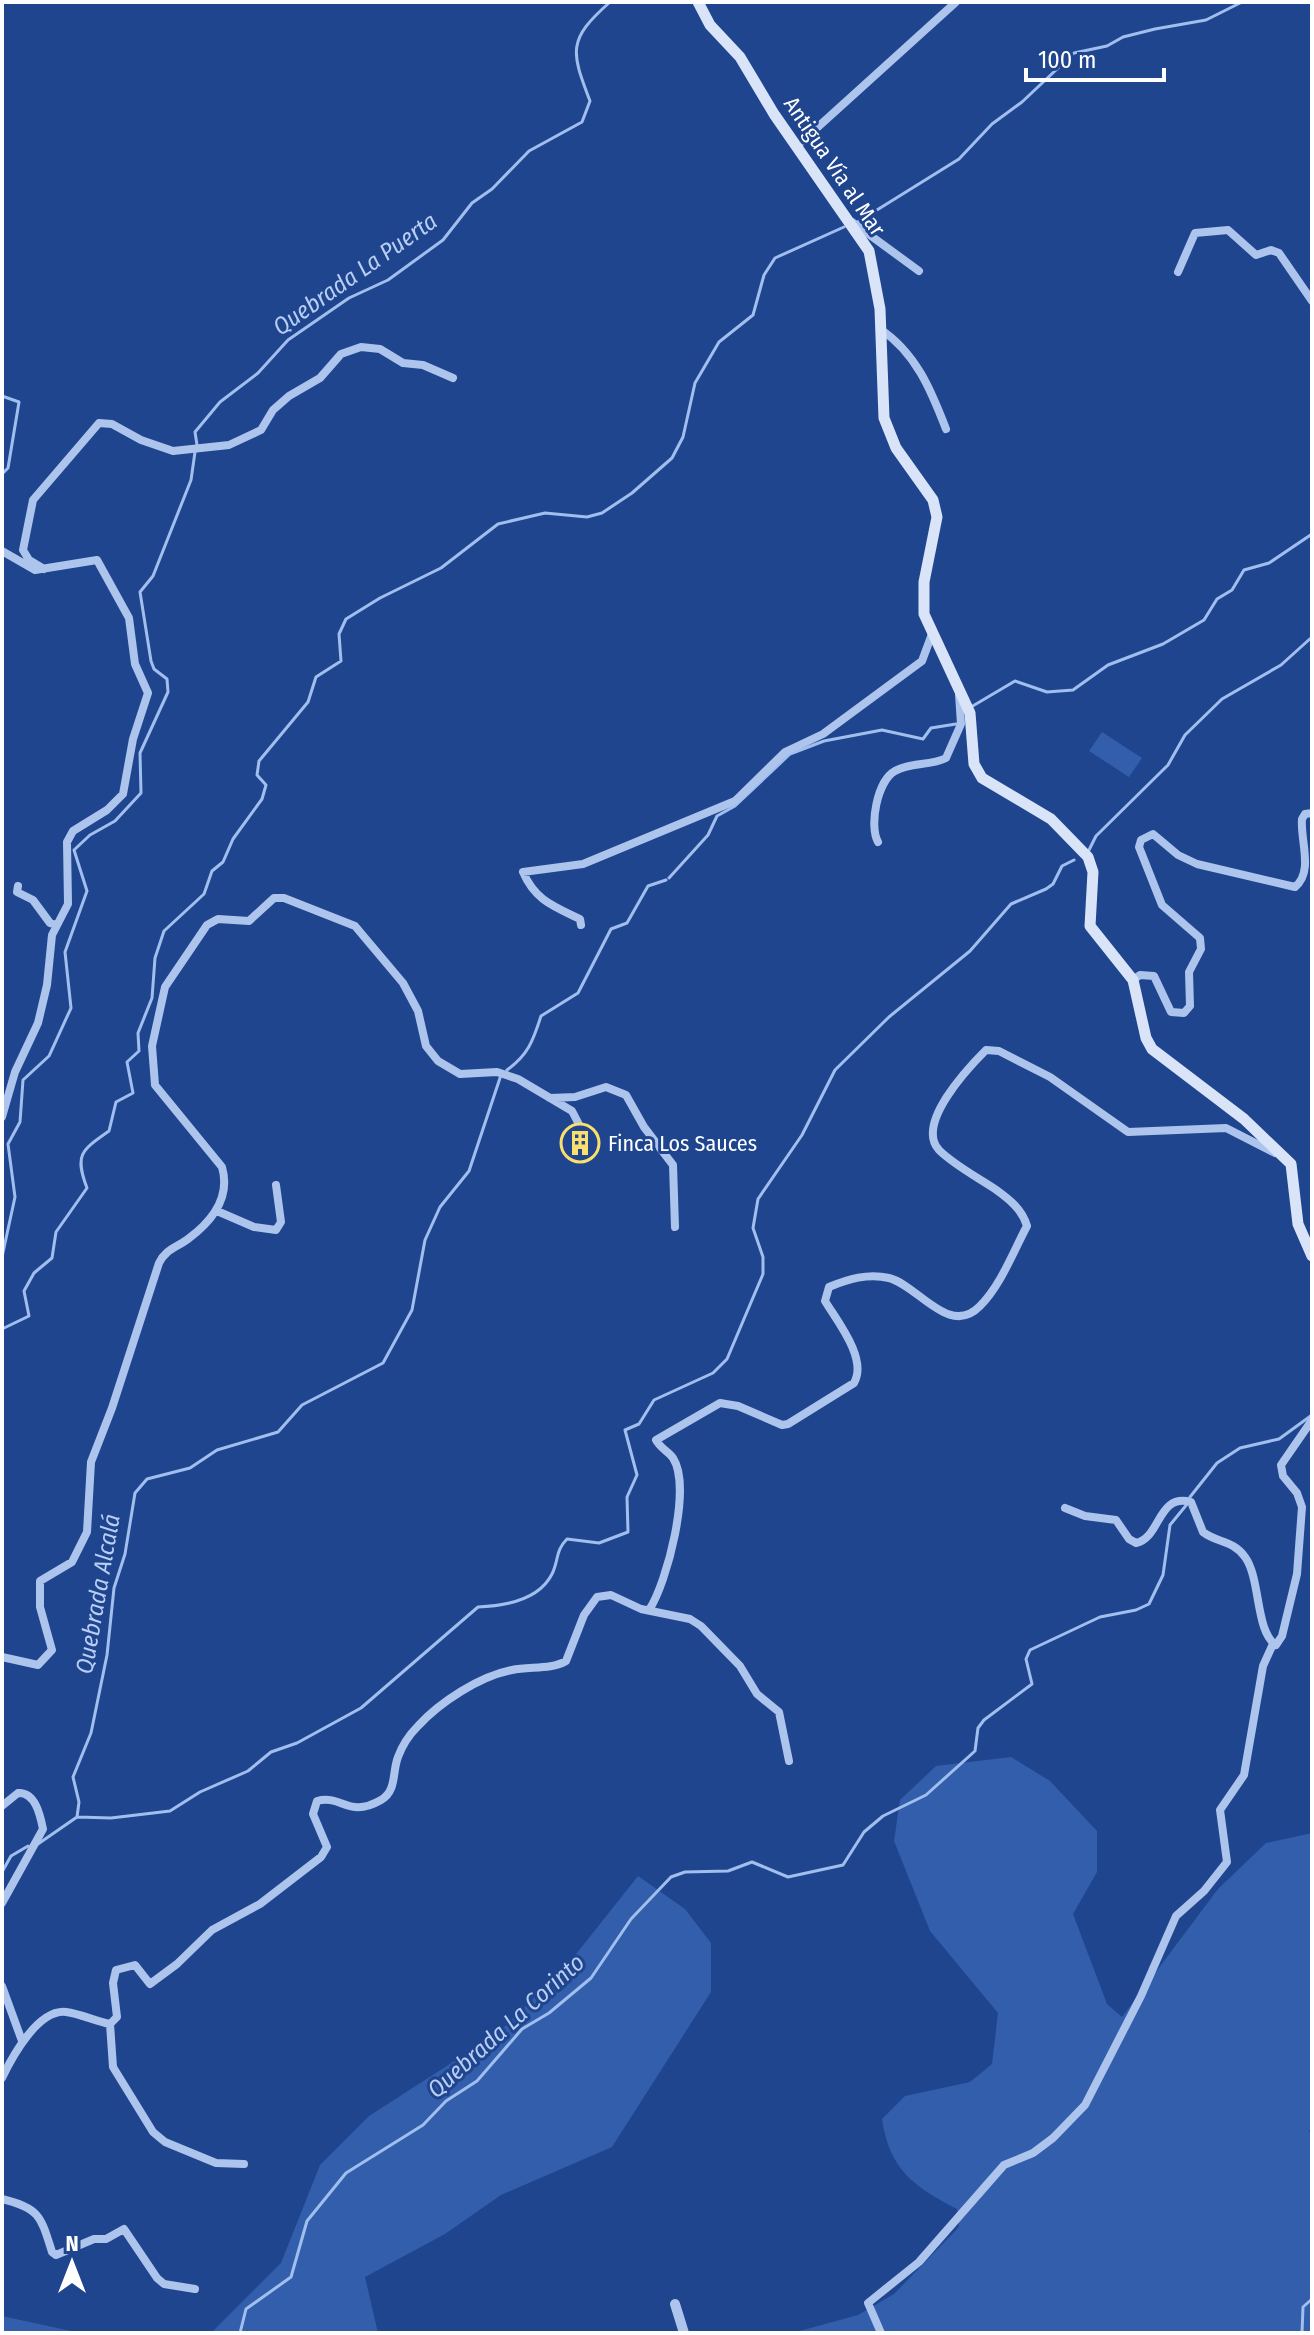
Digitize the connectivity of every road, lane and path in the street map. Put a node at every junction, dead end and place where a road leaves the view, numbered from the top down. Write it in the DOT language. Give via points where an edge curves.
graph roads {
  1 [pos="698,2"];
  2 [pos="956,2"];
  3 [pos="798,145"];
  4 [pos="849,220"];
  5 [pos="919,271"];
  6 [pos="1178,272"];
  7 [pos="1312,301"];
  8 [pos="880,329"];
  9 [pos="453,378"];
  10 [pos="946,429"];
  11 [pos="2,551"];
  12 [pos="45,569"];
  13 [pos="932,634"];
  14 [pos="959,692"];
  15 [pos="1312,813"];
  16 [pos="878,842"];
  17 [pos="18,886"];
  18 [pos="56,925"];
  19 [pos="581,925"];
  20 [pos="1133,980"];
  21 [pos="545,1098"];
  22 [pos="2,1117"];
  23 [pos="585,1136"];
  24 [pos="1288,1160"];
  25 [pos="276,1185"];
  26 [pos="217,1211"];
  27 [pos="675,1227"];
  28 [pos="1312,1256"];
  29 [pos="1312,1420"];
  30 [pos="1065,1508"];
  31 [pos="649,1610"];
  32 [pos="1273,1644"];
  33 [pos="2,1657"];
  34 [pos="789,1761"];
  35 [pos="2,1806"];
  36 [pos="2,1903"];
  37 [pos="2,1986"];
  38 [pos="110,2024"];
  39 [pos="22,2041"];
  40 [pos="2,2078"];
  41 [pos="244,2164"];
  42 [pos="2,2199"];
  43 [pos="195,2289"];
  44 [pos="675,2304"];
  45 [pos="684,2333"];
  46 [pos="881,2333"];
  1 -- 3 [label="main road, Antigua Vía al Mar"];
  2 -- 3 [label="street"];
  3 -- 4 [label="main road, Antigua Vía al Mar"];
  4 -- 5 [label="street"];
  4 -- 8 [label="main road, Antigua Vía al Mar" via="875,269"];
  6 -- 7 [label="street" via="1195,233 1228,230 1256,255 1279,253"];
  8 -- 10 [label="street" via="897,341 927,379"];
  8 -- 13 [label="main road, Antigua Vía al Mar" via="886,427 929,493 937,517 924,582 924,614"];
  9 -- 12 [label="street" via="403,363 380,349 361,347 341,354 320,378 289,396 261,430 229,445 173,451 99,423 33,500 23,550"];
  11 -- 12 [label="street" via="29,568"];
  12 -- 18 [label="street" via="91,559 99,563 129,618 135,664 148,693 123,794 70,835 68,904"];
  13 -- 14 [label="main road, Antigua Vía al Mar"];
  13 -- 19 [label="street" via="922,661 823,734 785,752 735,801 583,864 523,872 531,891 547,905 580,919"];
  14 -- 16 [label="street" via="961,724 946,758 888,777 872,820"];
  14 -- 20 [label="main road, Antigua Vía al Mar" via="970,713 974,764 982,778 1051,819 1088,857 1093,872 1090,926"];
  15 -- 20 [label="street" via="1302,819 1307,864 1295,887 1197,864 1153,834 1141,840 1139,847 1162,905 1201,944 1189,972 1190,1006 1184,1013 1171,1012 1154,976"];
  17 -- 18 [label="street" via="17,892 33,900"];
  18 -- 22 [label="street" via="38,1023"];
  20 -- 24 [label="main road, Antigua Vía al Mar" via="1152,1049"];
  21 -- 23 [label="street" via="572,1111"];
  21 -- 26 [label="street" via="506,1074 460,1074 438,1061 426,1046 418,1011 403,983 355,926 291,899 274,898 249,921 218,919 207,925 170,976 157,1011 154,1082 222,1167 225,1181"];
  21 -- 27 [label="street" via="575,1097 606,1087 626,1095 673,1165"];
  24 -- 28 [label="main road" via="1294,1171 1298,1224"];
  24 -- 31 [label="street" via="1226,1128 1128,1132 1050,1077 999,1051 986,1050 947,1097 932,1135 938,1148 1022,1214 1027,1226 1007,1265 979,1307 964,1315 941,1312 887,1278 864,1277 829,1287 825,1301 857,1363 854,1383 788,1424 720,1403 656,1440 674,1459 677,1496 672,1559"];
  25 -- 26 [label="street" via="281,1222 276,1230"];
  26 -- 33 [label="street" via="159,1263 91,1462 87,1532 72,1562 40,1581 40,1607 52,1650 38,1665"];
  29 -- 32 [label="street" via="1281,1465 1302,1507 1297,1574 1280,1641"];
  30 -- 32 [label="street" via="1116,1520 1136,1543 1148,1538 1169,1505 1191,1502 1203,1532 1226,1540 1247,1559"];
  31 -- 34 [label="street" via="690,1619 719,1643 757,1694 779,1712"];
  31 -- 38 [label="street" via="611,1595 597,1597 566,1661 486,1679 418,1726 398,1756 385,1798 359,1809 328,1799 317,1801 313,1814 326,1852 260,1904 212,1930 161,1978 150,1984 131,1964 116,1970 117,2017"];
  32 -- 46 [label="street" via="1263,1666 1244,1775 1220,1810 1227,1862 1176,1916 1085,2105 1033,2153 1004,2165 919,2262 868,2303"];
  35 -- 36 [label="street" via="18,1793 27,1794 43,1829"];
  37 -- 39 [label="street"];
  38 -- 39 [label="street" via="56,2012"];
  38 -- 41 [label="street" via="113,2067 153,2132 216,2163"];
  39 -- 40 [label="street"];
  42 -- 43 [label="street" via="28,2205 37,2214 56,2255 124,2229 164,2284"];
  44 -- 45 [label="street"];
}
